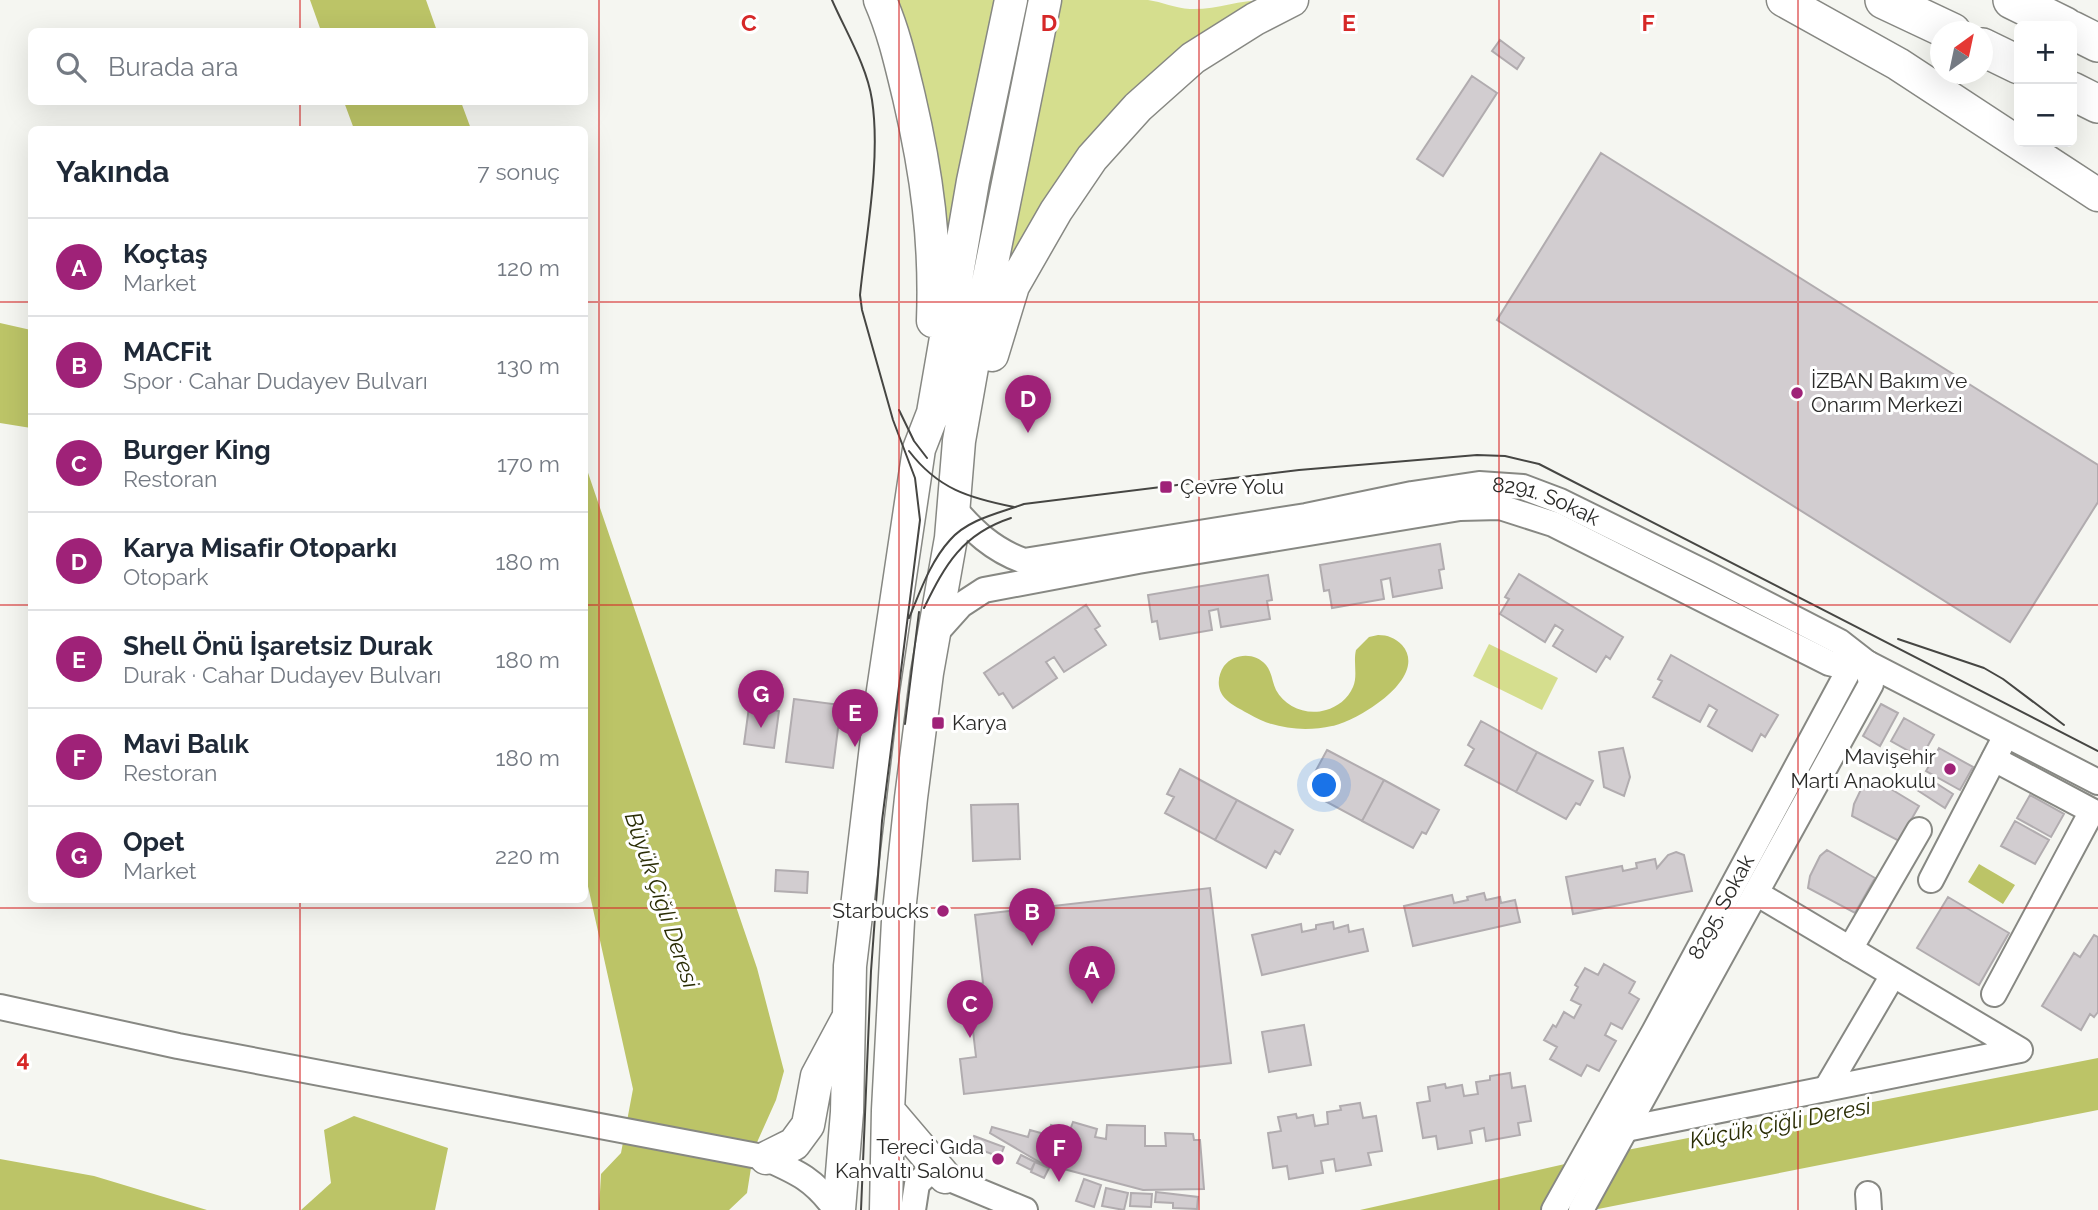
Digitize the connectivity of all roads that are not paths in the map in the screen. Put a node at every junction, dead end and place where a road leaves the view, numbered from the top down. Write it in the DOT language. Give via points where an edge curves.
graph roads {
  1 [pos="880,0"];
  2 [pos="1011,0"];
  3 [pos="1045,0"];
  4 [pos="1292,0"];
  5 [pos="1770,0"];
  6 [pos="1783,0"];
  7 [pos="1884,0"];
  8 [pos="2012,0"];
  9 [pos="1819,20"];
  10 [pos="2055,21"];
  11 [pos="1930,22"];
  12 [pos="2077,32"];
  13 [pos="2098,43"];
  14 [pos="1993,52"];
  15 [pos="2014,62"];
  16 [pos="2077,94"];
  17 [pos="2098,104"];
  18 [pos="2098,195"];
  19 [pos="933,413"];
  20 [pos="959,441"];
  21 [pos="952,506"];
  22 [pos="935,634"];
  23 [pos="1858,665"];
  24 [pos="2007,735"];
  25 [pos="1994,759"];
  26 [pos="2098,782"];
  27 [pos="1919,830"];
  28 [pos="1931,880"];
  29 [pos="1756,893"];
  30 [pos="1850,949"];
  31 [pos="1893,975"];
  32 [pos="1994,994"];
  33 [pos="0,1007"];
  34 [pos="849,1016"];
  35 [pos="1826,1089"];
  36 [pos="888,1110"];
  37 [pos="1623,1135"];
  38 [pos="768,1159"];
  39 [pos="945,1177"];
  40 [pos="837,1210"];
  41 [pos="886,1210"];
  42 [pos="913,1210"];
  43 [pos="1026,1210"];
  44 [pos="1554,1210"];
  45 [pos="1581,1210"];
  1 -- 19 [label="main road" via="903,70 932,225"];
  2 -- 19 [label="main road" via="973,181"];
  3 -- 20 [label="main road"];
  4 -- 20 [label="main road" via="1193,58 1092,158 1013,286 984,386"];
  5 -- 9 [label="main road"];
  6 -- 9 [label="main road"];
  7 -- 11 [label="highway"];
  8 -- 10 [label="highway"];
  9 -- 18 [label="main road" via="1898,64"];
  12 -- 13 [label="highway"];
  14 -- 15 [label="highway"];
  16 -- 17 [label="highway"];
  19 -- 34 [label="main road" via="919,449 881,704 850,966"];
  20 -- 21 [label="main road"];
  21 -- 22 [label="main road"];
  21 -- 23 [label="street, 8291. Sokak" via="976,534 1024,561 1479,484 1523,487 1560,501 1840,642"];
  22 -- 23 [label="street, 8291. Sokak" via="961,605 984,590 1460,508 1500,507 1553,524 1829,663"];
  22 -- 36 [label="main road" via="898,921"];
  23 -- 24 [label="street, 8291. Sokak"];
  23 -- 29 [label="street, 8295. Sokak" via="1871,684"];
  23 -- 44 [label="street, 8295. Sokak"];
  24 -- 25 [label="street"];
  24 -- 26 [label="street, 8291. Sokak"];
  25 -- 28 [label="street"];
  25 -- 32 [label="street" via="2092,811"];
  27 -- 30 [label="street"];
  29 -- 30 [label="street"];
  29 -- 37 [label="street, 8295. Sokak"];
  30 -- 31 [label="street"];
  31 -- 35 [label="street"];
  31 -- 35 [label="street" via="2020,1050"];
  33 -- 38 [label="street" via="178,1046"];
  34 -- 38 [label="main road" via="817,1076 808,1125 794,1144"];
  34 -- 40 [label="main road" via="847,1112"];
  35 -- 37 [label="street"];
  36 -- 39 [label="main road"];
  36 -- 41 [label="main road"];
  37 -- 45 [label="street, 8295. Sokak"];
  38 -- 40 [label="street" via="822,1189"];
  39 -- 42 [label="street" via="928,1173 917,1184"];
  39 -- 43 [label="street"];
}
